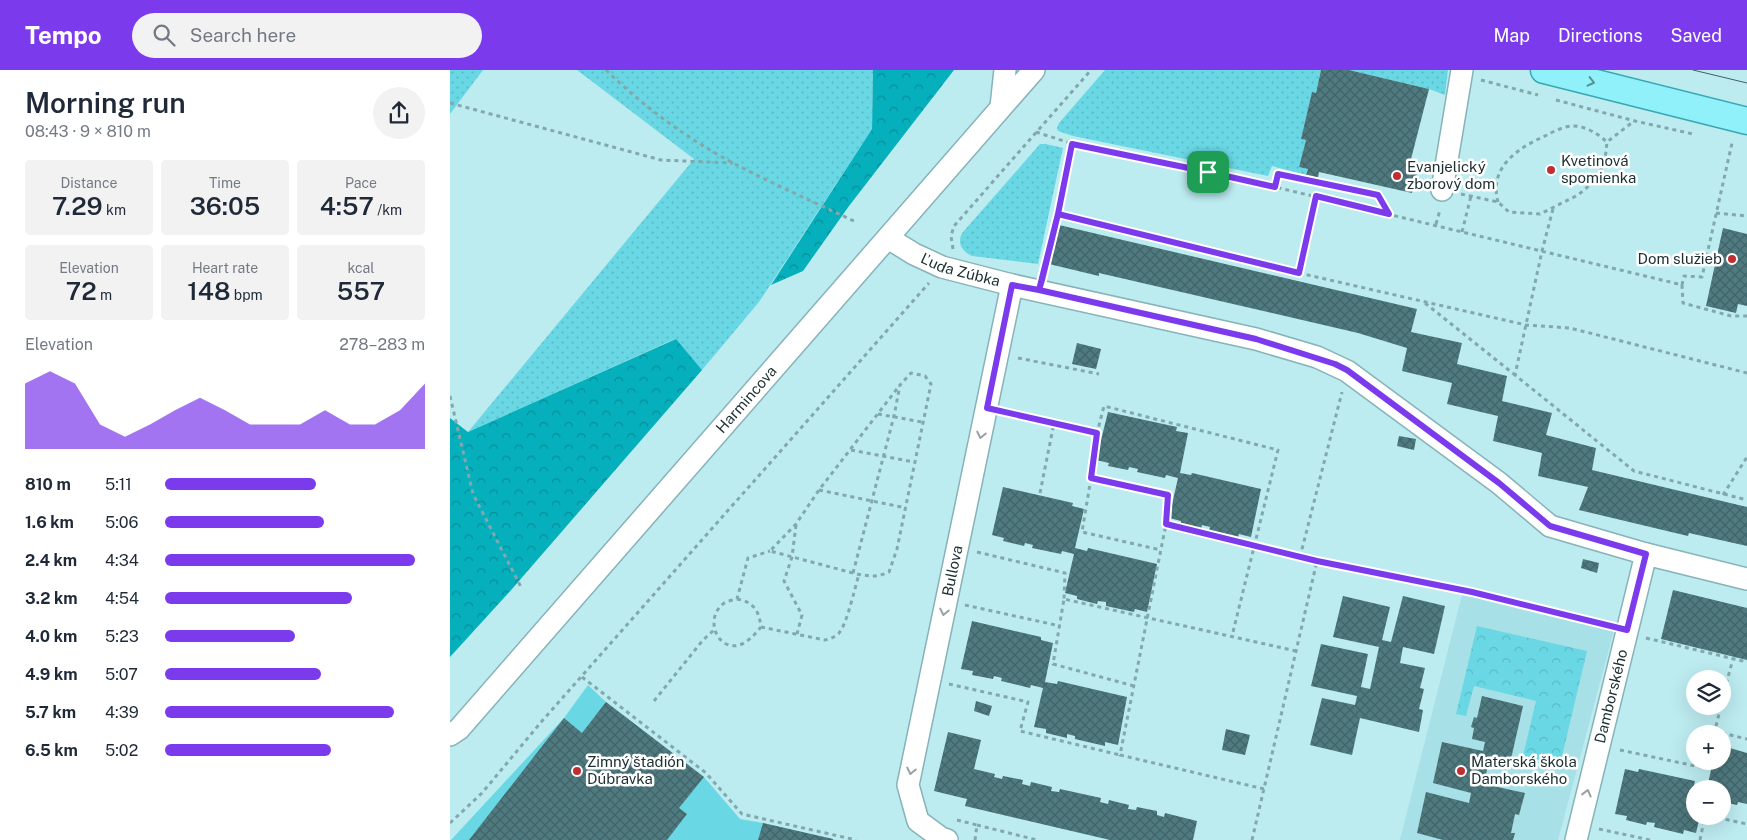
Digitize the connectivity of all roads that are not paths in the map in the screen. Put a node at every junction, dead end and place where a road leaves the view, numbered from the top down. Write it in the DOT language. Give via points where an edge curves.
graph roads {
  1 [pos="1005,70"];
  2 [pos="1034,70"];
  3 [pos="1462,70"];
  4 [pos="1544,70"];
  5 [pos="1001,107"];
  6 [pos="1746,120"];
  7 [pos="1442,190"];
  8 [pos="888,238"];
  9 [pos="1012,285"];
  10 [pos="1646,554"];
  11 [pos="1747,579"];
  12 [pos="453,737"];
  13 [pos="947,840"];
  14 [pos="1576,840"];
  1 -- 5 [label="street"];
  2 -- 5 [label="street, Harmincova"];
  3 -- 7 [label="street"];
  4 -- 6 [label="main road, one-way"];
  5 -- 8 [label="street, Harmincova"];
  8 -- 9 [label="street, Ľuda Zúbka" via="942,267"];
  8 -- 12 [label="street, Harmincova"];
  9 -- 10 [label="street, Ľuda Zúbka" via="1256,339 1317,357 1347,370 1499,483 1550,526"];
  9 -- 13 [label="street, Bullova, one-way" via="908,785 918,821"];
  10 -- 11 [label="street, Ľuda Zúbka"];
  14 -- 10 [label="street, Damborského, one-way"];
}
